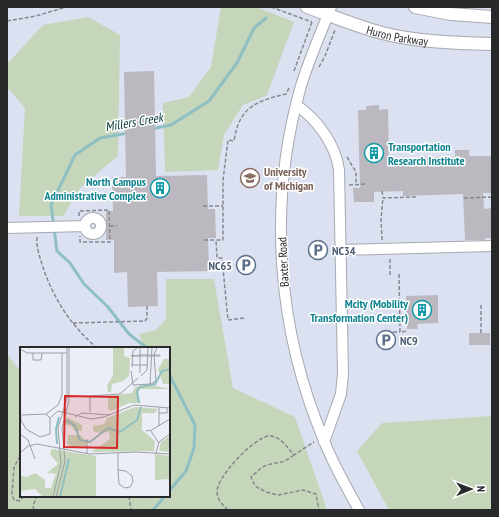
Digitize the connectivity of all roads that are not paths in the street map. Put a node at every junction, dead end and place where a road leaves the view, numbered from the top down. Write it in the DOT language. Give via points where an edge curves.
graph roads {
  1 [pos="306,7"];
  2 [pos="415,7"];
  3 [pos="330,11"];
  4 [pos="492,17"];
  5 [pos="492,44"];
  6 [pos="296,105"];
  7 [pos="85,226"];
  8 [pos="7,228"];
  9 [pos="492,246"];
  10 [pos="341,250"];
  11 [pos="323,439"];
  12 [pos="359,510"];
  1 -- 3 [label="main road, Huron Parkway"];
  2 -- 4 [label="main road" via="451,14"];
  3 -- 5 [label="main road, Huron Parkway" via="383,33 436,42"];
  3 -- 6 [label="street, Baxter Road"];
  6 -- 10 [label="street" via="310,115 336,156 339,170"];
  6 -- 11 [label="street, Baxter Road" via="283,182 283,282 289,327 299,368"];
  7 -- 8 [label="street"];
  9 -- 10 [label="street"];
  10 -- 11 [label="street" via="343,373 341,394"];
  11 -- 12 [label="street, Baxter Road"];
}
